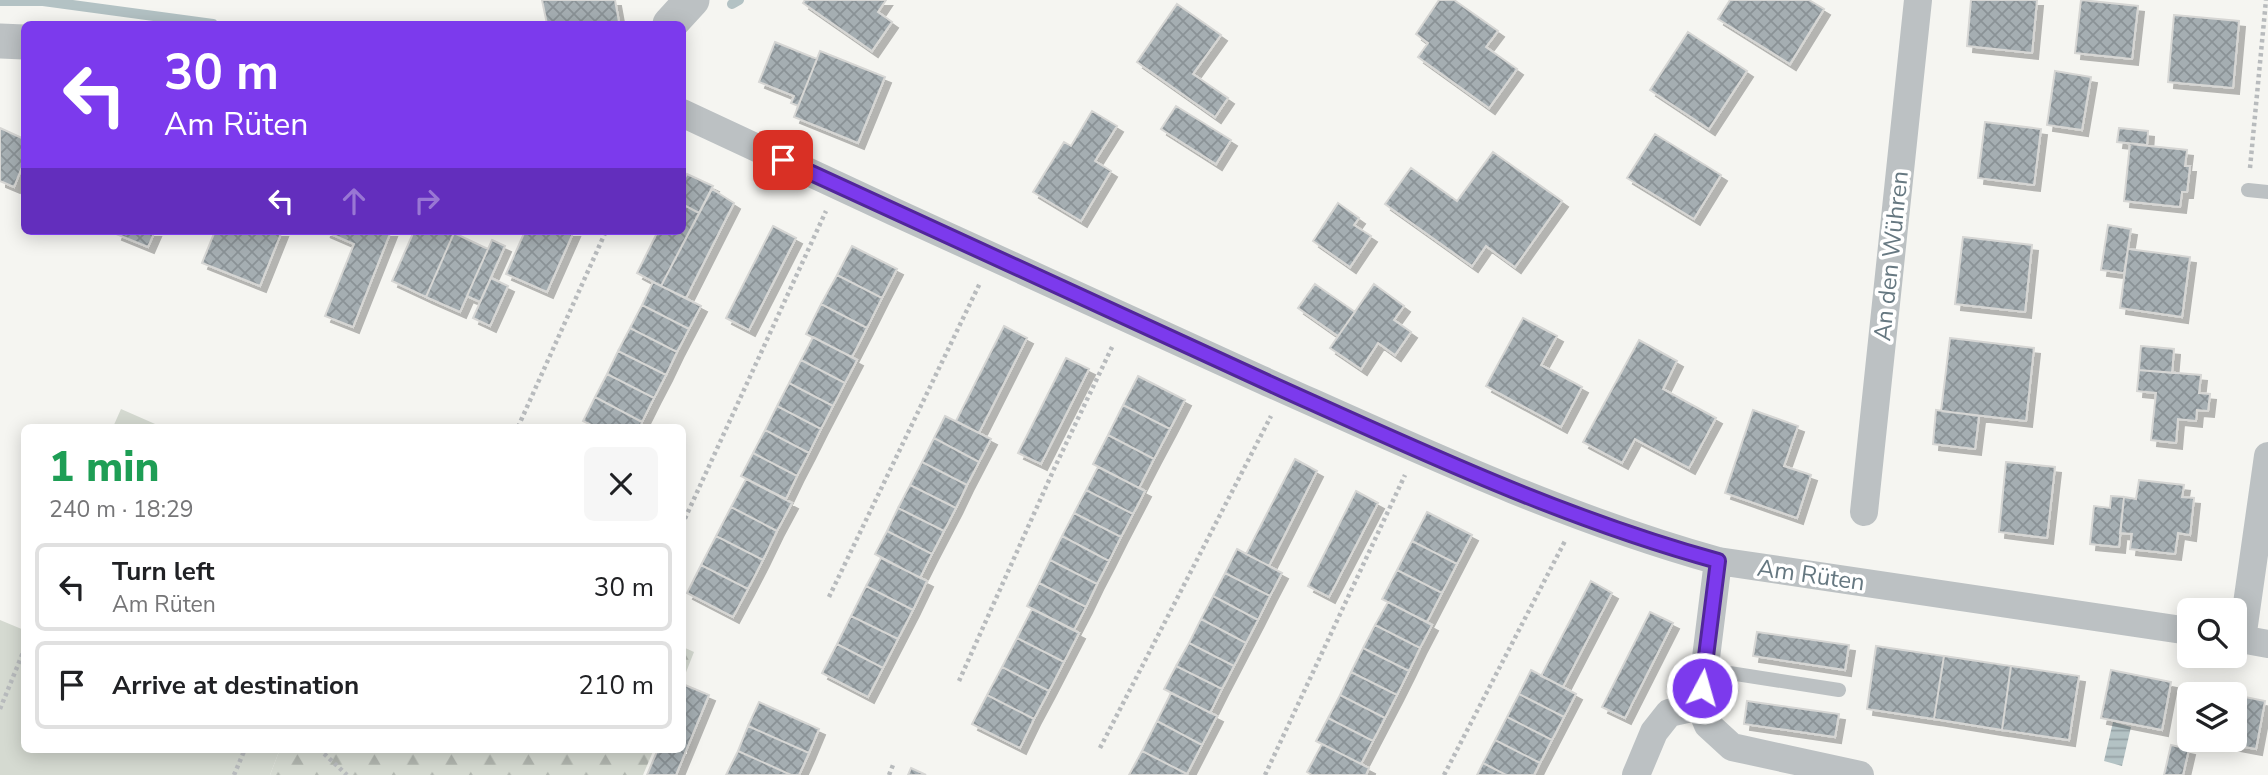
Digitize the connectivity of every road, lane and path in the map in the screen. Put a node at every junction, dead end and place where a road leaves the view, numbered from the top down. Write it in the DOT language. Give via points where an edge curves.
graph roads {
  1 [pos="692,0"];
  2 [pos="1918,0"];
  3 [pos="2266,0"];
  4 [pos="673,21"];
  5 [pos="0,41"];
  6 [pos="21,42"];
  7 [pos="686,115"];
  8 [pos="837,185"];
  9 [pos="2248,190"];
  10 [pos="2268,192"];
  11 [pos="604,235"];
  12 [pos="992,257"];
  13 [pos="1126,319"];
  14 [pos="1285,390"];
  15 [pos="519,424"];
  16 [pos="1419,450"];
  17 [pos="2268,456"];
  18 [pos="1864,512"];
  19 [pos="686,516"];
  20 [pos="1578,516"];
  21 [pos="1718,561"];
  22 [pos="829,597"];
  23 [pos="2177,629"];
  24 [pos="2248,640"];
  25 [pos="21,657"];
  26 [pos="1704,669"];
  27 [pos="960,681"];
  28 [pos="1839,690"];
  29 [pos="1700,706"];
  30 [pos="0,709"];
  31 [pos="1100,748"];
  32 [pos="243,753"];
  33 [pos="323,753"];
  34 [pos="893,765"];
  35 [pos="234,775"];
  36 [pos="347,775"];
  37 [pos="888,775"];
  38 [pos="1265,775"];
  39 [pos="1444,775"];
  40 [pos="1636,775"];
  41 [pos="1860,775"];
  1 -- 4 [label="street"];
  2 -- 18 [label="street, An den Wühren"];
  3 -- 9 [label="path"];
  5 -- 6 [label="street"];
  7 -- 8 [label="street, Am Rüten"];
  8 -- 12 [label="street, Am Rüten"];
  8 -- 19 [label="path"];
  9 -- 10 [label="lane"];
  11 -- 15 [label="path"];
  12 -- 13 [label="street, Am Rüten"];
  12 -- 22 [label="path"];
  13 -- 14 [label="street, Am Rüten"];
  13 -- 27 [label="path"];
  14 -- 16 [label="street, Am Rüten"];
  14 -- 31 [label="path"];
  16 -- 20 [label="street, Am Rüten"];
  16 -- 38 [label="path" via="1398,486"];
  17 -- 24 [label="street"];
  20 -- 21 [label="street, Am Rüten"];
  20 -- 39 [label="path"];
  21 -- 23 [label="street, Am Rüten"];
  21 -- 26 [label="street"];
  25 -- 30 [label="path"];
  26 -- 28 [label="lane"];
  26 -- 29 [label="street"];
  29 -- 40 [label="street" via="1669,713 1654,732"];
  29 -- 41 [label="street" via="1708,725 1732,747"];
  32 -- 35 [label="path"];
  33 -- 36 [label="path"];
  34 -- 37 [label="path"];
}
